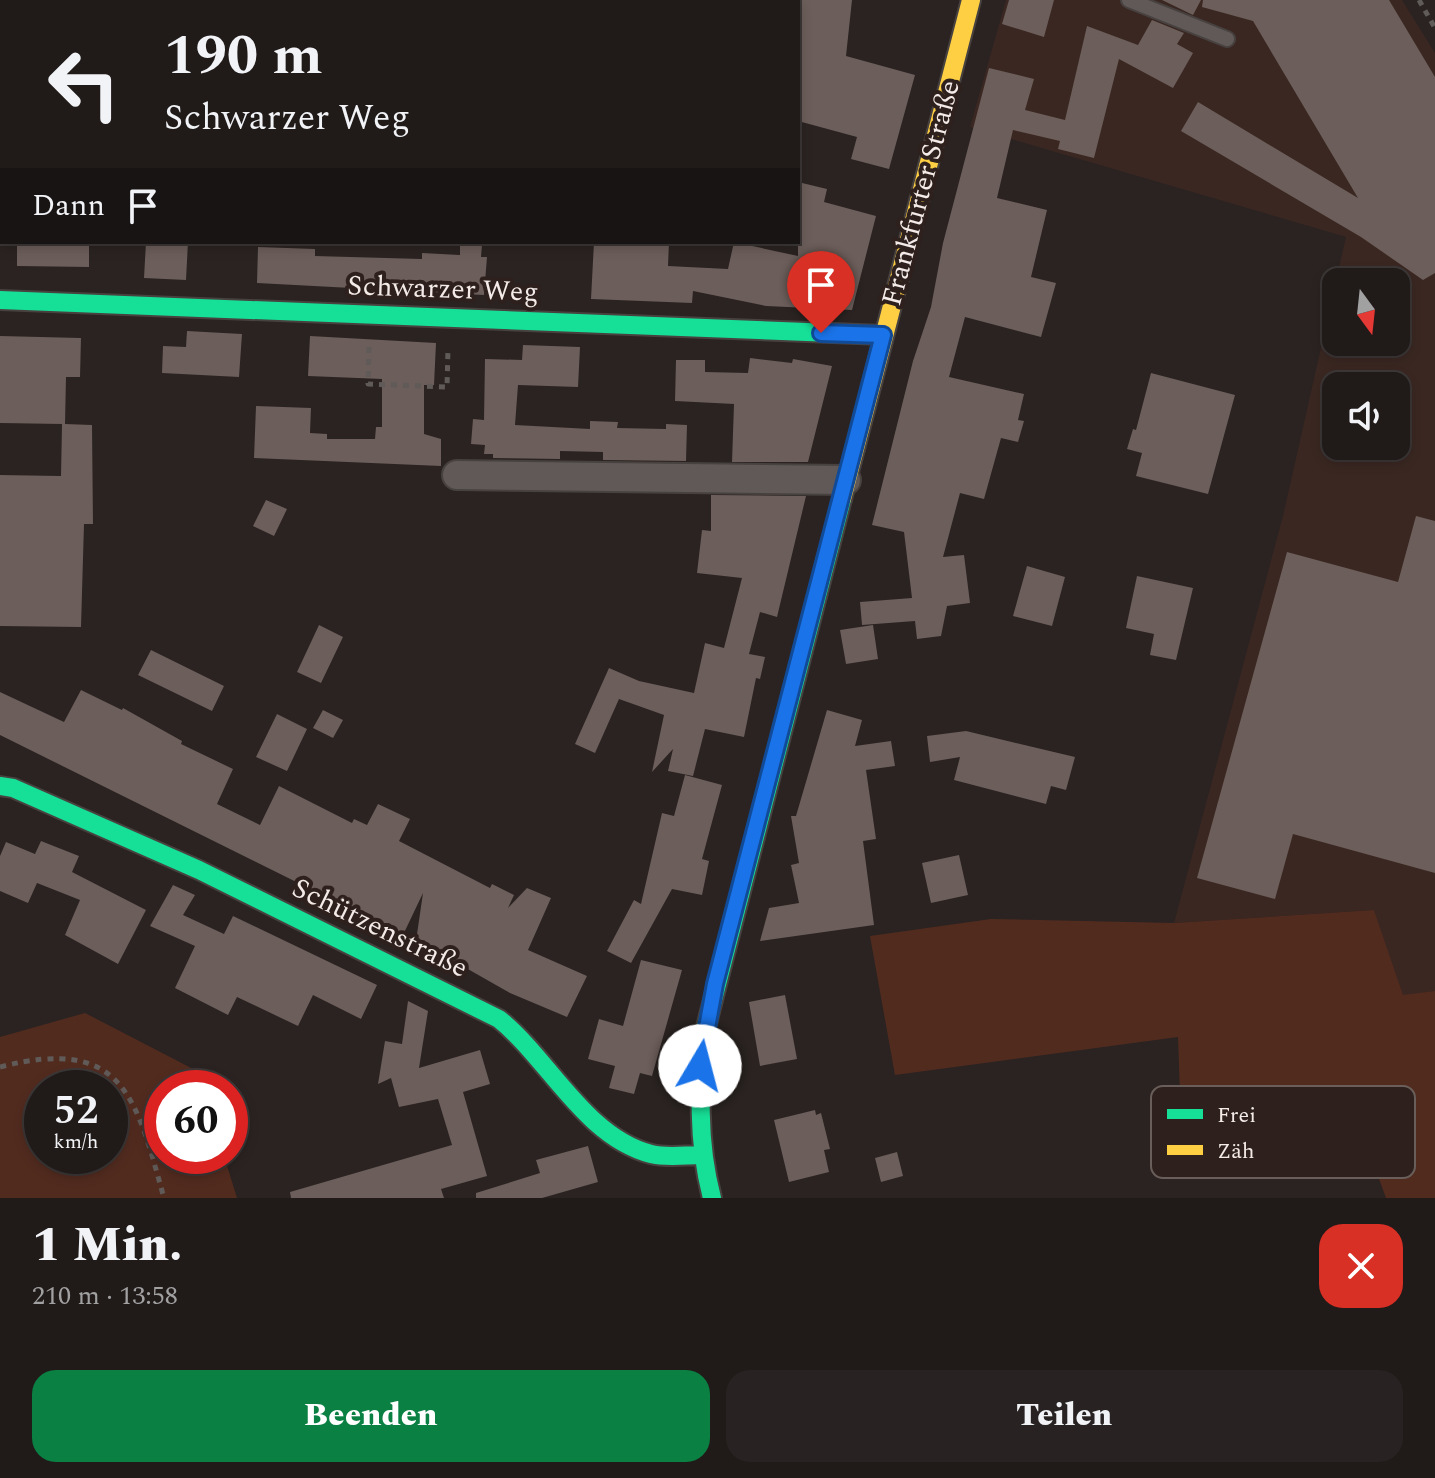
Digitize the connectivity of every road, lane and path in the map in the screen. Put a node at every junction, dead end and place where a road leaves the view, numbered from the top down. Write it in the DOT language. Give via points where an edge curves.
graph roads {
  1 [pos="971,0"];
  2 [pos="1129,0"];
  3 [pos="1419,0"];
  4 [pos="1435,28"];
  5 [pos="1227,39"];
  6 [pos="0,300"];
  7 [pos="370,314"];
  8 [pos="883,335"];
  9 [pos="448,339"];
  10 [pos="457,475"];
  11 [pos="846,480"];
  12 [pos="0,786"];
  13 [pos="0,1067"];
  14 [pos="701,1155"];
  15 [pos="164,1198"];
  16 [pos="712,1198"];
  1 -- 8 [label="street, Frankfurter Straße"];
  2 -- 5 [label="lane"];
  3 -- 4 [label="path"];
  6 -- 7 [label="street, Schwarzer Weg"];
  7 -- 8 [label="street, Schwarzer Weg"];
  7 -- 9 [label="path" via="368,384 447,387"];
  8 -- 11 [label="street, Frankfurter Straße"];
  10 -- 11 [label="street"];
  11 -- 14 [label="street, Frankfurter Straße" via="706,1027 698,1088"];
  12 -- 14 [label="street, Schützenstraße" via="199,870 499,1019 531,1044 583,1108 618,1141 650,1154"];
  13 -- 15 [label="path" via="58,1058 95,1065 109,1074 134,1103"];
  14 -- 16 [label="street, Frankfurter Straße"];
}
